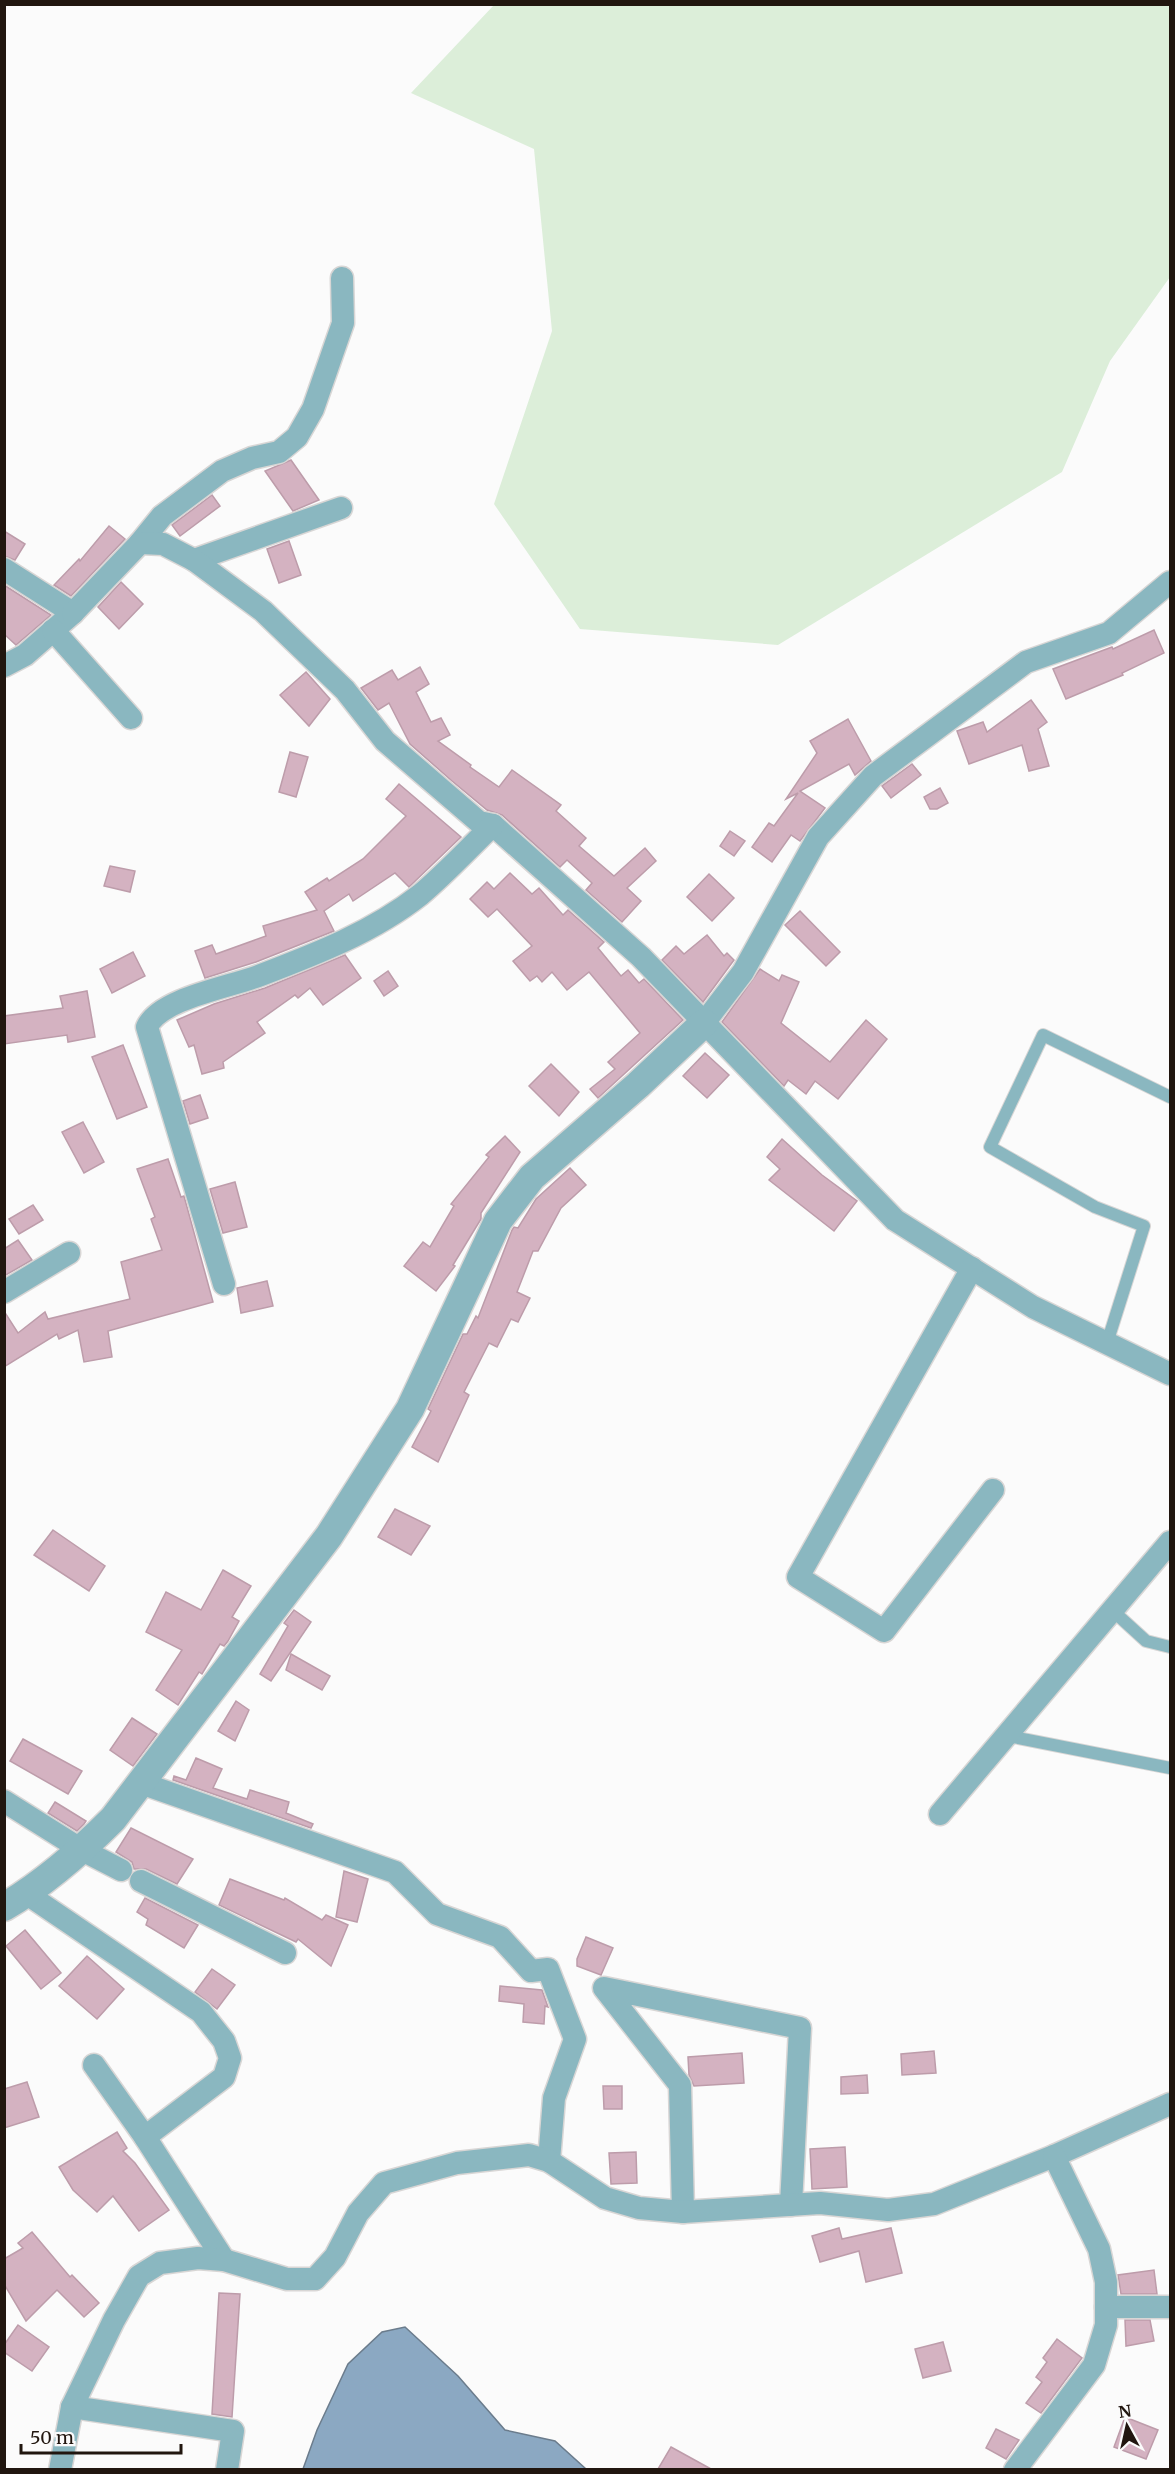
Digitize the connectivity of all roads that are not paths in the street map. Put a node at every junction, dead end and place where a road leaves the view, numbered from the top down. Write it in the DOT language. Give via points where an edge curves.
graph roads {
  1 [pos="342,279"];
  2 [pos="341,508"];
  3 [pos="140,543"];
  4 [pos="194,560"];
  5 [pos="4,569"];
  6 [pos="1170,582"];
  7 [pos="72,613"];
  8 [pos="53,630"];
  9 [pos="4,666"];
  10 [pos="131,718"];
  11 [pos="493,825"];
  12 [pos="704,1023"];
  13 [pos="1170,1097"];
  14 [pos="69,1253"];
  15 [pos="972,1268"];
  16 [pos="224,1284"];
  17 [pos="4,1292"];
  18 [pos="1107,1343"];
  19 [pos="1170,1374"];
  20 [pos="993,1490"];
  21 [pos="1170,1542"];
  22 [pos="1112,1610"];
  23 [pos="1170,1647"];
  24 [pos="1008,1736"];
  25 [pos="1170,1768"];
  26 [pos="141,1783"];
  27 [pos="4,1801"];
  28 [pos="940,1814"];
  29 [pos="82,1850"];
  30 [pos="121,1870"];
  31 [pos="141,1881"];
  32 [pos="16,1900"];
  33 [pos="285,1953"];
  34 [pos="94,2066"];
  35 [pos="1170,2104"];
  36 [pos="145,2137"];
  37 [pos="1054,2156"];
  38 [pos="549,2161"];
  39 [pos="791,2205"];
  40 [pos="683,2212"];
  41 [pos="224,2260"];
  42 [pos="1106,2307"];
  43 [pos="1170,2307"];
  44 [pos="72,2407"];
  45 [pos="60,2469"];
  46 [pos="228,2469"];
  47 [pos="1015,2469"];
  1 -- 3 [label="street" via="343,323 313,409 297,437 279,452 222,471 162,516"];
  2 -- 4 [label="street"];
  3 -- 4 [label="street" via="163,544"];
  3 -- 7 [label="street"];
  4 -- 11 [label="street" via="263,611 345,690 385,741 479,822"];
  5 -- 7 [label="street"];
  6 -- 12 [label="street" via="1109,633 1026,662 873,776 818,837 742,972"];
  7 -- 8 [label="street"];
  8 -- 9 [label="street" via="25,655"];
  8 -- 10 [label="street"];
  11 -- 12 [label="street" via="641,957"];
  11 -- 16 [label="street" via="419,895 365,932 260,976 171,1005 152,1016 147,1027"];
  12 -- 15 [label="street" via="895,1220"];
  12 -- 26 [label="street" via="532,1177 498,1221 410,1409 329,1536"];
  13 -- 18 [label="lane" via="1043,1035 990,1147 1095,1207 1144,1226"];
  14 -- 17 [label="street"];
  15 -- 18 [label="street" via="1033,1307"];
  15 -- 20 [label="street" via="798,1577 884,1631"];
  18 -- 19 [label="street"];
  21 -- 22 [label="street"];
  22 -- 23 [label="lane" via="1146,1641"];
  22 -- 24 [label="street"];
  24 -- 25 [label="lane"];
  24 -- 28 [label="street"];
  26 -- 29 [label="street"];
  26 -- 38 [label="street" via="395,1872 437,1914 500,1937 531,1971 548,1969 575,2039 554,2098"];
  27 -- 29 [label="street"];
  29 -- 30 [label="street"];
  29 -- 32 [label="street"];
  31 -- 33 [label="street"];
  32 -- 36 [label="street" via="201,2012 224,2041 230,2058 224,2078"];
  34 -- 36 [label="street"];
  35 -- 37 [label="street"];
  36 -- 41 [label="street"];
  37 -- 39 [label="street" via="934,2204 888,2210 820,2203"];
  37 -- 42 [label="street" via="1099,2248"];
  38 -- 40 [label="street" via="605,2198 639,2208"];
  38 -- 41 [label="street" via="529,2155 457,2163 384,2183 358,2212 335,2257 315,2279 287,2279"];
  39 -- 40 [label="street"];
  39 -- 40 [label="street" via="800,2028 604,1988 680,2085"];
  41 -- 44 [label="street" via="198,2258 160,2263 139,2276"];
  42 -- 43 [label="street"];
  42 -- 47 [label="street" via="1106,2325 1094,2365"];
  44 -- 45 [label="street"];
  44 -- 46 [label="street" via="233,2431"];
}
